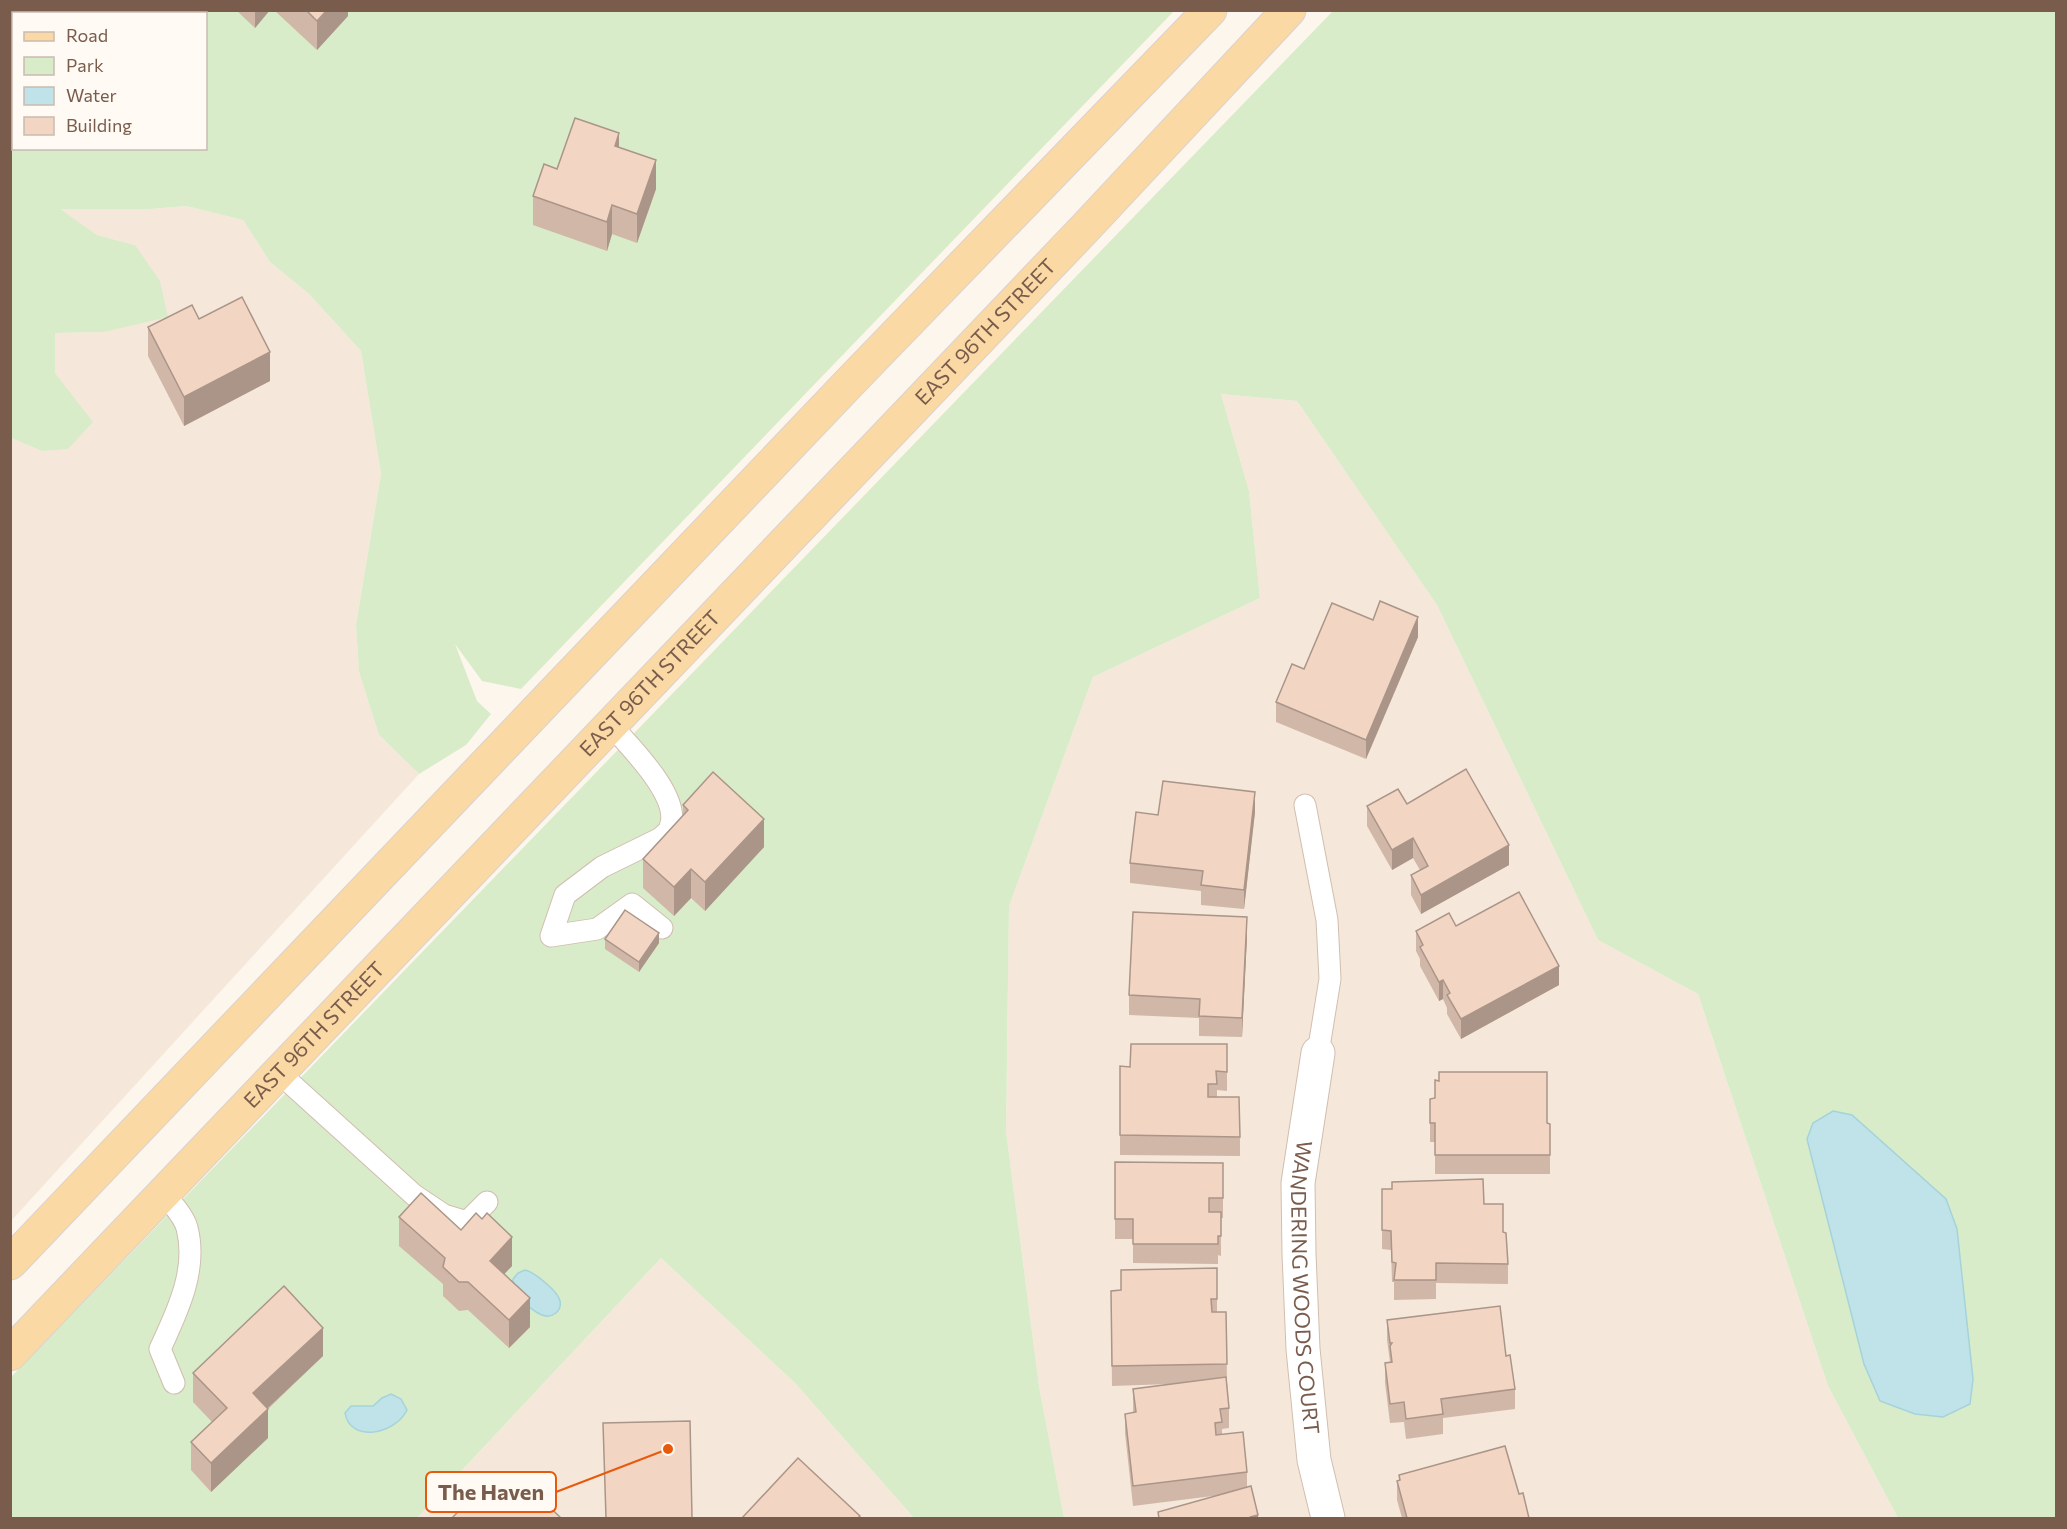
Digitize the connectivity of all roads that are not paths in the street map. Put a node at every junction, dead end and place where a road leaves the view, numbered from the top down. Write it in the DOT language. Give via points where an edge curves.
graph roads {
  1 [pos="1210,10"];
  2 [pos="1289,10"];
  3 [pos="610,725"];
  4 [pos="1305,805"];
  5 [pos="662,928"];
  6 [pos="1318,1053"];
  7 [pos="278,1072"];
  8 [pos="164,1193"];
  9 [pos="487,1202"];
  10 [pos="10,1263"];
  11 [pos="10,1354"];
  12 [pos="174,1383"];
  13 [pos="1328,1518"];
  1 -- 10 [label="main road"];
  2 -- 3 [label="main road, EAST 96TH STREET"];
  3 -- 5 [label="lane" via="659,784 672,812 671,825 661,838 602,867 565,895 551,936 597,929 633,904"];
  3 -- 7 [label="main road, EAST 96TH STREET"];
  4 -- 6 [label="lane" via="1327,920 1330,979"];
  6 -- 13 [label="street, WANDERING WOODS COURT" via="1298,1183 1299,1254 1314,1460"];
  7 -- 8 [label="main road, EAST 96TH STREET"];
  7 -- 9 [label="lane" via="414,1195 444,1215 467,1222"];
  8 -- 11 [label="main road, EAST 96TH STREET"];
  8 -- 12 [label="lane" via="187,1226 190,1261 181,1304 160,1349"];
}
